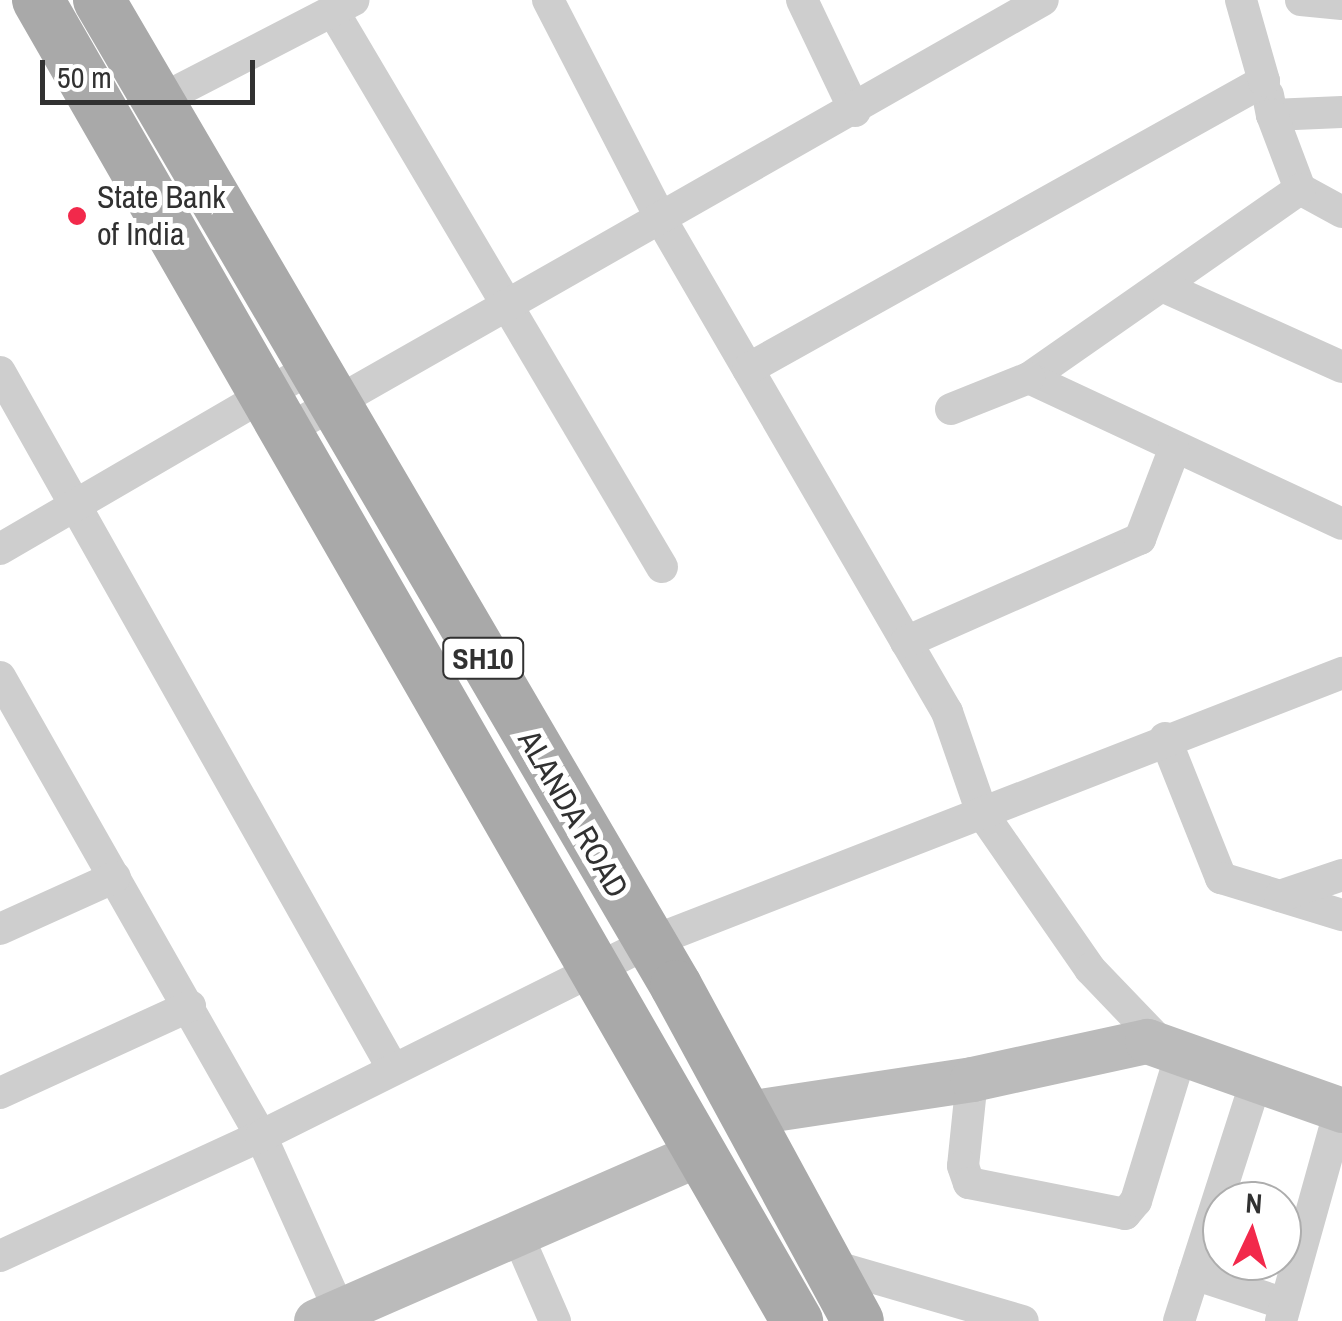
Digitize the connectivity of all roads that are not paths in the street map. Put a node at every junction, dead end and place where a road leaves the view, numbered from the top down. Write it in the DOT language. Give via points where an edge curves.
graph roads {
  1 [pos="38,0"];
  2 [pos="99,0"];
  3 [pos="548,0"];
  4 [pos="802,0"];
  5 [pos="1044,0"];
  6 [pos="1241,0"];
  7 [pos="1301,0"];
  8 [pos="1342,4"];
  9 [pos="344,6"];
  10 [pos="1264,81"];
  11 [pos="158,101"];
  12 [pos="855,111"];
  13 [pos="1342,112"];
  14 [pos="1272,115"];
  15 [pos="1300,188"];
  16 [pos="1342,212"];
  17 [pos="662,220"];
  18 [pos="1164,286"];
  19 [pos="504,308"];
  20 [pos="1342,367"];
  21 [pos="748,369"];
  22 [pos="0,372"];
  23 [pos="1029,378"];
  24 [pos="324,384"];
  25 [pos="951,409"];
  26 [pos="274,413"];
  27 [pos="1174,450"];
  28 [pos="76,506"];
  29 [pos="1342,524"];
  30 [pos="0,549"];
  31 [pos="662,568"];
  32 [pos="906,642"];
  33 [pos="1342,673"];
  34 [pos="0,678"];
  35 [pos="1165,738"];
  36 [pos="982,812"];
  37 [pos="1342,875"];
  38 [pos="115,877"];
  39 [pos="1280,896"];
  40 [pos="1342,915"];
  41 [pos="0,930"];
  42 [pos="648,943"];
  43 [pos="592,972"];
  44 [pos="190,1006"];
  45 [pos="1171,1046"];
  46 [pos="393,1069"];
  47 [pos="1258,1076"];
  48 [pos="972,1079"];
  49 [pos="0,1093"];
  50 [pos="1341,1110"];
  51 [pos="746,1114"];
  52 [pos="261,1136"];
  53 [pos="702,1152"];
  54 [pos="516,1234"];
  55 [pos="0,1256"];
  56 [pos="824,1263"];
  57 [pos="1194,1274"];
  58 [pos="1283,1312"];
  59 [pos="323,1319"];
  60 [pos="555,1321"];
  61 [pos="797,1321"];
  62 [pos="858,1321"];
  63 [pos="1023,1321"];
  64 [pos="1179,1321"];
  1 -- 26 [label="main road, ALANDA ROAD / SH10"];
  2 -- 11 [label="main road, ALANDA ROAD / SH10"];
  3 -- 17 [label="street"];
  4 -- 12 [label="street"];
  5 -- 12 [label="street"];
  6 -- 10 [label="street"];
  7 -- 8 [label="street"];
  9 -- 11 [label="street"];
  9 -- 19 [label="street"];
  10 -- 14 [label="street"];
  10 -- 21 [label="street"];
  11 -- 24 [label="main road, ALANDA ROAD / SH10"];
  12 -- 17 [label="street"];
  13 -- 14 [label="street"];
  14 -- 15 [label="street"];
  15 -- 16 [label="street"];
  15 -- 18 [label="street"];
  17 -- 19 [label="street"];
  17 -- 21 [label="street"];
  18 -- 20 [label="street"];
  18 -- 23 [label="street"];
  19 -- 24 [label="street"];
  19 -- 31 [label="street"];
  21 -- 32 [label="street"];
  22 -- 28 [label="street"];
  23 -- 25 [label="street"];
  23 -- 27 [label="street"];
  24 -- 26 [label="street"];
  24 -- 42 [label="main road, ALANDA ROAD / SH10"];
  26 -- 28 [label="street"];
  26 -- 43 [label="main road, ALANDA ROAD / SH10"];
  27 -- 29 [label="street"];
  27 -- 32 [label="street" via="1140,539"];
  28 -- 30 [label="street"];
  28 -- 46 [label="street"];
  32 -- 36 [label="street" via="946,712"];
  33 -- 35 [label="street"];
  34 -- 38 [label="street"];
  35 -- 36 [label="street"];
  35 -- 39 [label="street" via="1222,878"];
  36 -- 42 [label="street"];
  36 -- 45 [label="street" via="1090,970"];
  37 -- 39 [label="street"];
  38 -- 41 [label="street"];
  38 -- 44 [label="street"];
  39 -- 40 [label="street"];
  42 -- 43 [label="street"];
  42 -- 51 [label="main road, ALANDA ROAD / SH10"];
  43 -- 46 [label="street"];
  43 -- 53 [label="main road, ALANDA ROAD / SH10"];
  44 -- 49 [label="street"];
  44 -- 52 [label="street"];
  45 -- 47 [label="street"];
  45 -- 48 [label="street"];
  45 -- 48 [label="street" via="1136,1201 1125,1214 969,1183 963,1166"];
  46 -- 52 [label="street"];
  47 -- 50 [label="street"];
  47 -- 57 [label="street"];
  48 -- 51 [label="street"];
  50 -- 58 [label="street"];
  51 -- 56 [label="main road, ALANDA ROAD / SH10"];
  52 -- 55 [label="street"];
  52 -- 59 [label="street"];
  53 -- 54 [label="street"];
  53 -- 61 [label="main road, ALANDA ROAD / SH10"];
  54 -- 59 [label="street"];
  54 -- 60 [label="street"];
  56 -- 62 [label="main road, ALANDA ROAD / SH10"];
  56 -- 63 [label="street"];
  57 -- 58 [label="street"];
  57 -- 64 [label="street"];
}
